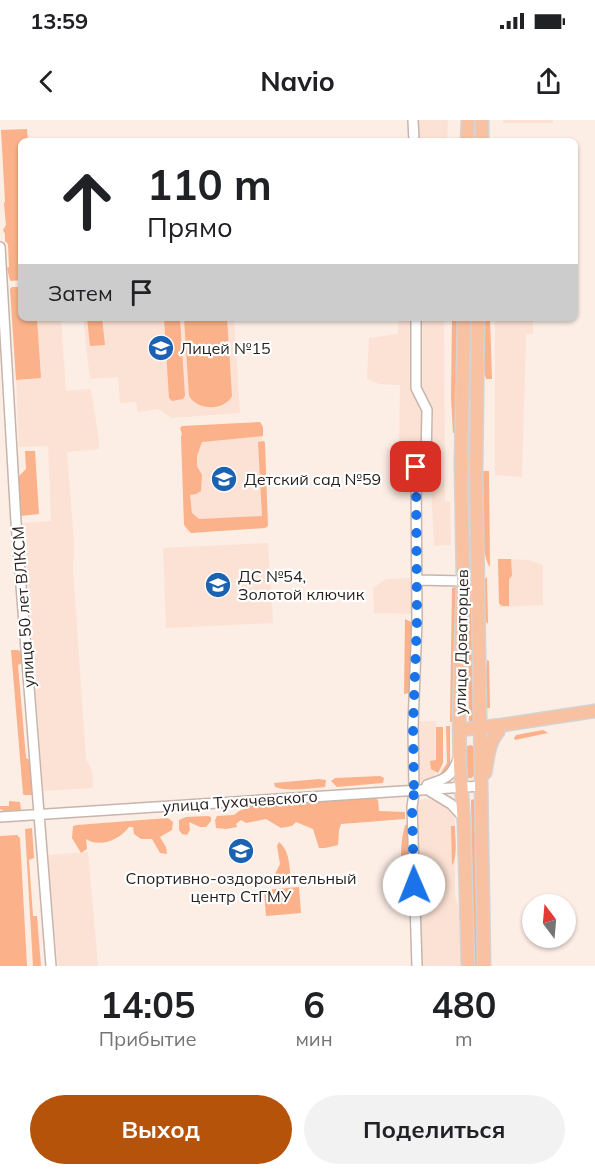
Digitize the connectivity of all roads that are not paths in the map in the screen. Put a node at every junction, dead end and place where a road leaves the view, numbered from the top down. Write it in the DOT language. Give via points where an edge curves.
graph roads {
  1 [pos="413,120"];
  2 [pos="468,120"];
  3 [pos="482,120"];
  4 [pos="414,138"];
  5 [pos="468,138"];
  6 [pos="482,138"];
  7 [pos="0,247"];
  8 [pos="416,321"];
  9 [pos="464,321"];
  10 [pos="478,321"];
  11 [pos="417,580"];
  12 [pos="463,582"];
  13 [pos="595,711"];
  14 [pos="479,712"];
  15 [pos="595,718"];
  16 [pos="497,729"];
  17 [pos="470,733"];
  18 [pos="460,754"];
  19 [pos="481,786"];
  20 [pos="461,787"];
  21 [pos="419,790"];
  22 [pos="40,814"];
  23 [pos="0,817"];
  24 [pos="464,819"];
  25 [pos="51,966"];
  26 [pos="417,966"];
  27 [pos="468,966"];
  28 [pos="484,966"];
  1 -- 4 [label="street"];
  2 -- 5 [label="main road"];
  3 -- 6 [label="main road"];
  7 -- 22 [label="street, улица 50 лет ВЛКСМ" via="16,522"];
  8 -- 11 [label="street" via="416,388 427,410 426,461 416,467"];
  9 -- 12 [label="main road, улица Доваторцев"];
  10 -- 14 [label="main road, улица Доваторцев"];
  11 -- 12 [label="street"];
  11 -- 21 [label="street" via="413,726"];
  12 -- 17 [label="main road, улица Доваторцев"];
  13 -- 16 [label="main road"];
  14 -- 16 [label="main road"];
  14 -- 17 [label="main road, улица Доваторцев"];
  15 -- 16 [label="main road"];
  16 -- 17 [label="main road"];
  16 -- 19 [label="main road"];
  17 -- 18 [label="main road, улица Доваторцев"];
  17 -- 19 [label="main road, улица Доваторцев"];
  18 -- 20 [label="main road, улица Доваторцев"];
  18 -- 21 [label="street" via="446,778"];
  19 -- 20 [label="street, улица Тухачевского"];
  19 -- 28 [label="main road, улица Доваторцев"];
  20 -- 21 [label="street, улица Тухачевского"];
  20 -- 24 [label="main road, улица Доваторцев"];
  21 -- 22 [label="street, улица Тухачевского"];
  21 -- 24 [label="street" via="451,804"];
  21 -- 26 [label="street" via="414,793 412,807"];
  22 -- 23 [label="street, улица Тухачевского"];
  22 -- 25 [label="street, улица 50 лет ВЛКСМ"];
  24 -- 27 [label="main road, улица Доваторцев"];
}
